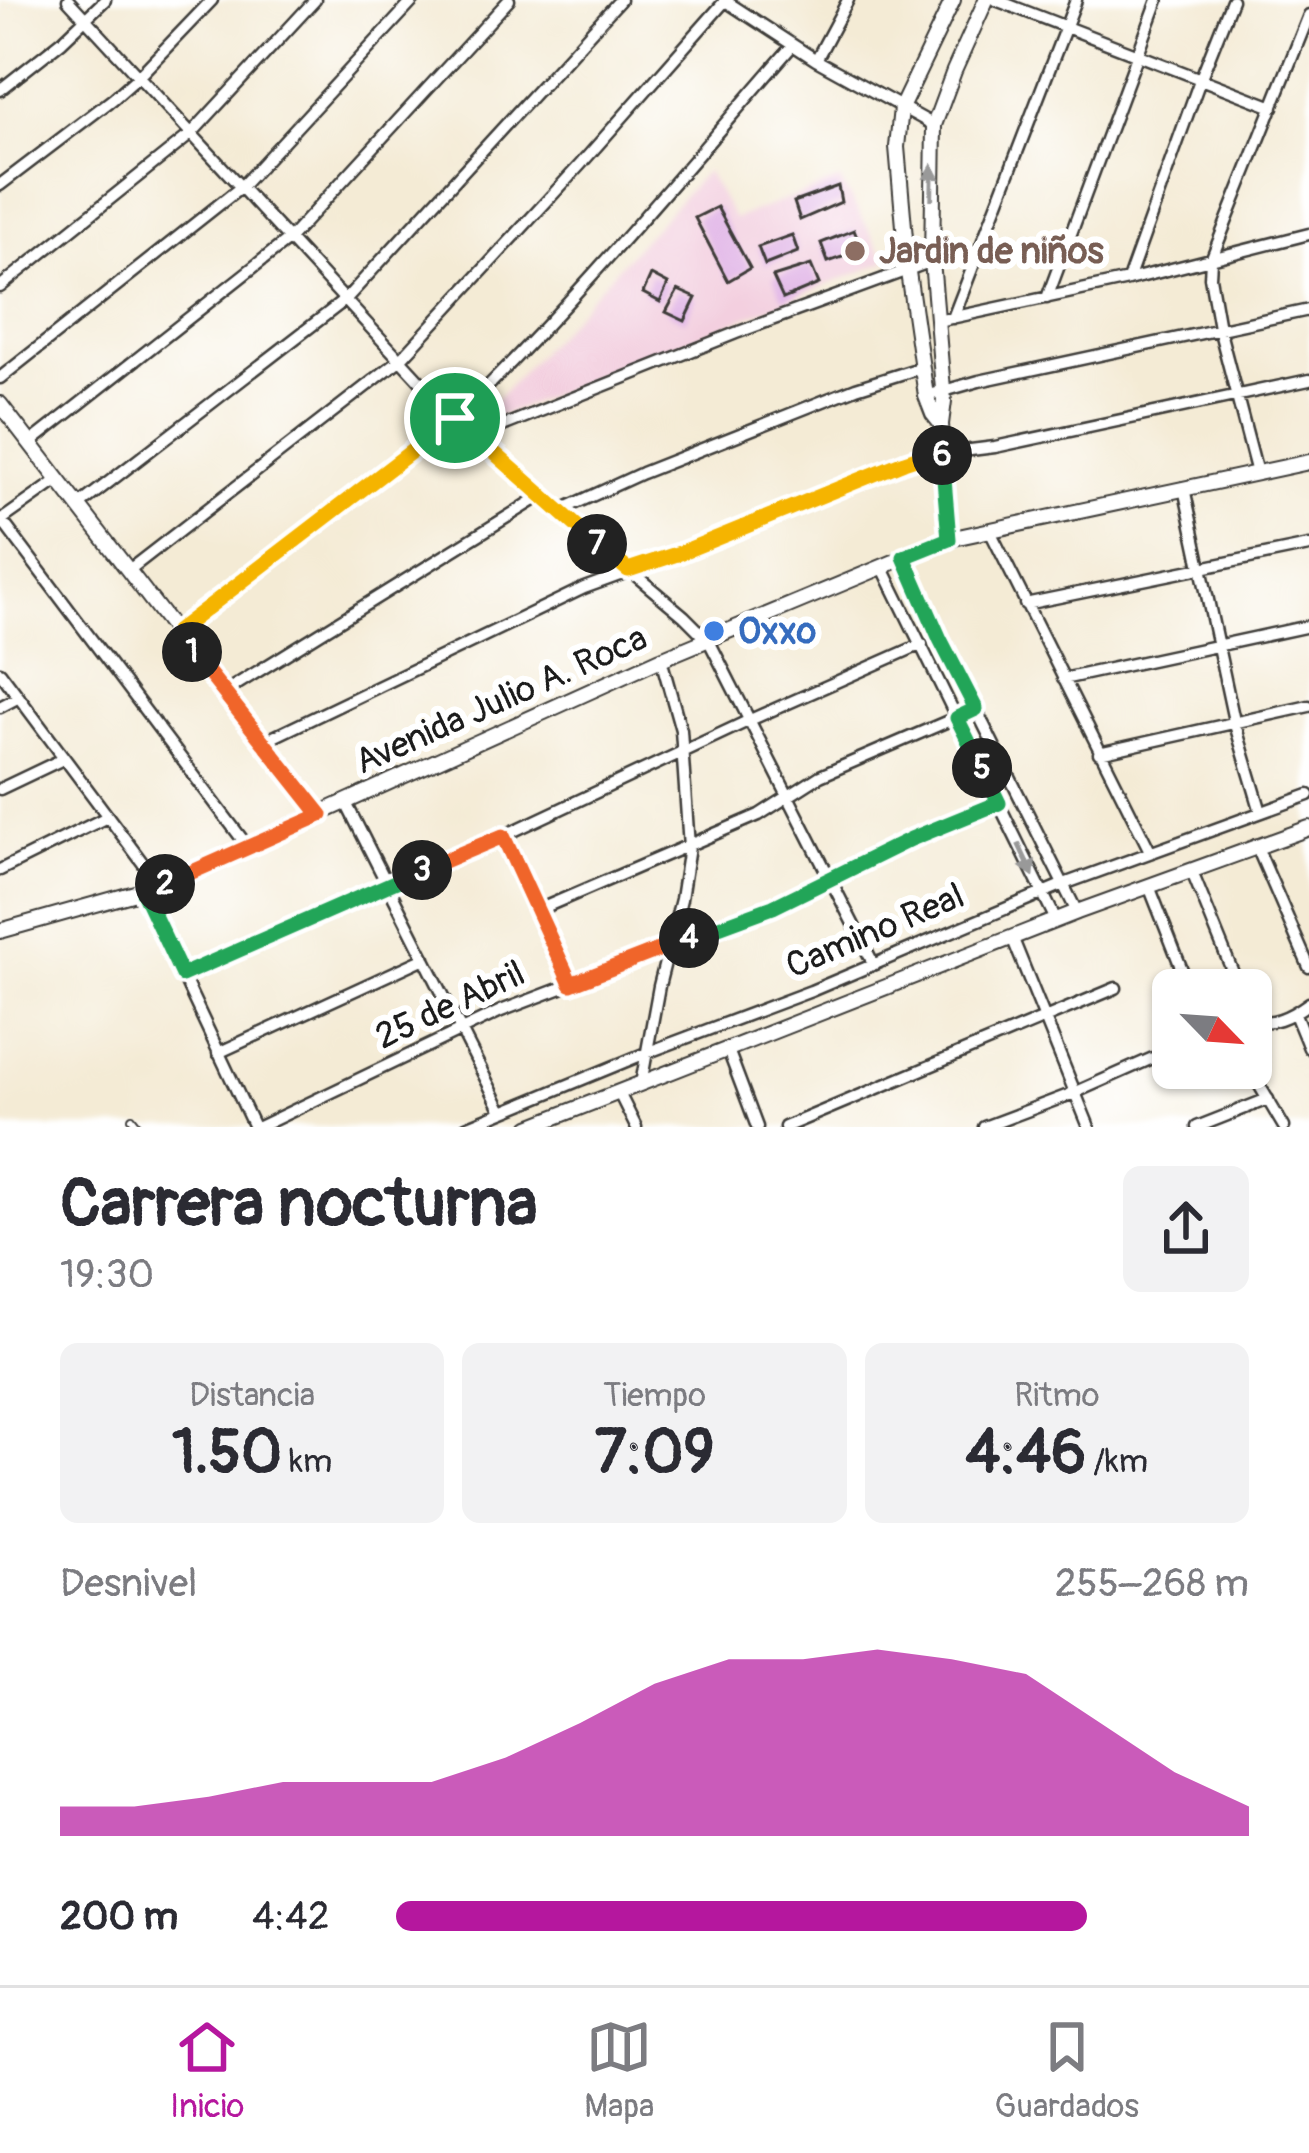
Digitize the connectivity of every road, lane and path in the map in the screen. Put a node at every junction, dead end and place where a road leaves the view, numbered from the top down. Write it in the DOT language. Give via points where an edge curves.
graph roads {
  1 [pos="68,0"];
  2 [pos="105,0"];
  3 [pos="212,0"];
  4 [pos="315,0"];
  5 [pos="414,0"];
  6 [pos="509,0"];
  7 [pos="620,0"];
  8 [pos="725,0"];
  9 [pos="750,0"];
  10 [pos="848,0"];
  11 [pos="953,0"];
  12 [pos="986,0"];
  13 [pos="996,0"];
  14 [pos="1076,0"];
  15 [pos="1158,0"];
  16 [pos="1232,0"];
  17 [pos="742,13"];
  18 [pos="1309,15"];
  19 [pos="86,20"];
  20 [pos="1065,29"];
  21 [pos="792,46"];
  22 [pos="1137,54"];
  23 [pos="816,60"];
  24 [pos="138,77"];
  25 [pos="1200,80"];
  26 [pos="0,90"];
  27 [pos="1273,106"];
  28 [pos="901,108"];
  29 [pos="934,125"];
  30 [pos="191,134"];
  31 [pos="0,185"];
  32 [pos="240,188"];
  33 [pos="1308,232"];
  34 [pos="288,240"];
  35 [pos="1211,260"];
  36 [pos="932,261"];
  37 [pos="908,272"];
  38 [pos="1128,280"];
  39 [pos="0,287"];
  40 [pos="1047,298"];
  41 [pos="345,300"];
  42 [pos="1309,310"];
  43 [pos="945,320"];
  44 [pos="1219,328"];
  45 [pos="401,359"];
  46 [pos="923,367"];
  47 [pos="0,378"];
  48 [pos="1309,380"];
  49 [pos="944,389"];
  50 [pos="926,396"];
  51 [pos="1237,396"];
  52 [pos="0,404"];
  53 [pos="455,418"];
  54 [pos="941,424"];
  55 [pos="475,437"];
  56 [pos="30,442"];
  57 [pos="942,454"];
  58 [pos="1309,462"];
  59 [pos="1256,473"];
  60 [pos="58,480"];
  61 [pos="1184,488"];
  62 [pos="542,496"];
  63 [pos="78,506"];
  64 [pos="559,512"];
  65 [pos="0,520"];
  66 [pos="989,529"];
  67 [pos="949,539"];
  68 [pos="1309,546"];
  69 [pos="904,557"];
  70 [pos="882,566"];
  71 [pos="1200,567"];
  72 [pos="129,570"];
  73 [pos="628,570"];
  74 [pos="1025,604"];
  75 [pos="1309,626"];
  76 [pos="176,632"];
  77 [pos="709,641"];
  78 [pos="922,644"];
  79 [pos="1218,644"];
  80 [pos="661,659"];
  81 [pos="0,672"];
  82 [pos="1063,679"];
  83 [pos="223,694"];
  84 [pos="19,697"];
  85 [pos="1309,706"];
  86 [pos="0,707"];
  87 [pos="976,709"];
  88 [pos="957,718"];
  89 [pos="750,720"];
  90 [pos="1234,721"];
  91 [pos="263,742"];
  92 [pos="682,751"];
  93 [pos="1099,753"];
  94 [pos="63,759"];
  95 [pos="0,790"];
  96 [pos="1309,795"];
  97 [pos="787,799"];
  98 [pos="346,803"];
  99 [pos="999,803"];
  100 [pos="1261,812"];
  101 [pos="321,815"];
  102 [pos="107,817"];
  103 [pos="1309,828"];
  104 [pos="503,836"];
  105 [pos="1256,845"];
  106 [pos="248,847"];
  107 [pos="689,847"];
  108 [pos="1150,851"];
  109 [pos="0,870"];
  110 [pos="1192,872"];
  111 [pos="830,880"];
  112 [pos="1064,884"];
  113 [pos="387,885"];
  114 [pos="160,886"];
  115 [pos="1148,886"];
  116 [pos="143,892"];
  117 [pos="1041,893"];
  118 [pos="538,910"];
  119 [pos="1077,912"];
  120 [pos="1056,920"];
  121 [pos="0,932"];
  122 [pos="1012,937"];
  123 [pos="669,946"];
  124 [pos="425,958"];
  125 [pos="873,963"];
  126 [pos="1309,967"];
  127 [pos="1182,969"];
  128 [pos="1231,969"];
  129 [pos="182,975"];
  130 [pos="571,984"];
  131 [pos="1117,988"];
  132 [pos="1309,1003"];
  133 [pos="1295,1014"];
  134 [pos="1272,1016"];
  135 [pos="1044,1017"];
  136 [pos="462,1030"];
  137 [pos="1309,1048"];
  138 [pos="728,1050"];
  139 [pos="218,1053"];
  140 [pos="646,1053"];
  141 [pos="1152,1058"];
  142 [pos="641,1084"];
  143 [pos="1261,1089"];
  144 [pos="619,1093"];
  145 [pos="1074,1093"];
  146 [pos="1268,1099"];
  147 [pos="502,1111"];
  148 [pos="132,1118"];
  149 [pos="535,1126"];
  150 [pos="140,1127"];
  151 [pos="257,1127"];
  152 [pos="466,1127"];
  153 [pos="636,1127"];
  154 [pos="757,1127"];
  155 [pos="785,1127"];
  156 [pos="984,1127"];
  157 [pos="1089,1127"];
  158 [pos="1197,1127"];
  159 [pos="1284,1127"];
  1 -- 19 [label="street"];
  2 -- 19 [label="street"];
  3 -- 24 [label="street"];
  4 -- 30 [label="street"];
  5 -- 32 [label="street"];
  6 -- 34 [label="street"];
  7 -- 41 [label="street"];
  8 -- 17 [label="street"];
  8 -- 45 [label="street"];
  9 -- 17 [label="street"];
  10 -- 23 [label="street"];
  11 -- 28 [label="street"];
  12 -- 29 [label="street"];
  13 -- 20 [label="street"];
  14 -- 20 [label="street"];
  15 -- 22 [label="street"];
  16 -- 25 [label="street"];
  17 -- 21 [label="street"];
  18 -- 27 [label="street"];
  19 -- 24 [label="street"];
  19 -- 26 [label="street"];
  20 -- 22 [label="street"];
  20 -- 43 [label="street"];
  21 -- 23 [label="street"];
  21 -- 53 [label="street"];
  22 -- 25 [label="street"];
  22 -- 40 [label="street"];
  23 -- 28 [label="street"];
  24 -- 30 [label="street"];
  24 -- 31 [label="street"];
  25 -- 27 [label="street"];
  25 -- 38 [label="street"];
  27 -- 35 [label="street"];
  28 -- 29 [label="street"];
  28 -- 37 [label="street"];
  36 -- 29 [label="street, one-way"];
  30 -- 32 [label="street"];
  30 -- 39 [label="street"];
  32 -- 34 [label="street"];
  32 -- 47 [label="street"];
  33 -- 35 [label="street"];
  34 -- 41 [label="street"];
  34 -- 56 [label="street"];
  35 -- 38 [label="street"];
  35 -- 44 [label="street"];
  36 -- 37 [label="street"];
  36 -- 43 [label="street"];
  37 -- 46 [label="street"];
  37 -- 55 [label="street"];
  38 -- 40 [label="street"];
  40 -- 43 [label="street"];
  41 -- 45 [label="street"];
  41 -- 63 [label="street"];
  42 -- 44 [label="street"];
  43 -- 49 [label="street"];
  44 -- 49 [label="street"];
  44 -- 51 [label="street"];
  45 -- 53 [label="street"];
  45 -- 72 [label="street"];
  46 -- 50 [label="street"];
  46 -- 64 [label="street"];
  48 -- 51 [label="street"];
  49 -- 50 [label="street"];
  49 -- 54 [label="street"];
  50 -- 54 [label="street"];
  51 -- 57 [label="street"];
  51 -- 59 [label="street"];
  52 -- 56 [label="street"];
  53 -- 55 [label="street"];
  53 -- 76 [label="street"];
  54 -- 57 [label="street"];
  55 -- 62 [label="street"];
  56 -- 60 [label="street"];
  57 -- 67 [label="street"];
  57 -- 73 [label="street"];
  58 -- 59 [label="street, Avenida Julio A. Roca"];
  59 -- 61 [label="street, Avenida Julio A. Roca"];
  60 -- 63 [label="street"];
  60 -- 65 [label="street"];
  61 -- 66 [label="street, Avenida Julio A. Roca"];
  61 -- 71 [label="street"];
  62 -- 64 [label="street"];
  62 -- 83 [label="street"];
  63 -- 72 [label="street"];
  64 -- 73 [label="street"];
  65 -- 106 [label="street"];
  66 -- 67 [label="street, Avenida Julio A. Roca"];
  66 -- 74 [label="street"];
  67 -- 69 [label="street, Avenida Julio A. Roca"];
  68 -- 71 [label="street"];
  69 -- 70 [label="street, Avenida Julio A. Roca"];
  69 -- 87 [label="street"];
  70 -- 77 [label="street, Avenida Julio A. Roca"];
  70 -- 78 [label="street"];
  71 -- 74 [label="street"];
  71 -- 79 [label="street"];
  72 -- 76 [label="street"];
  73 -- 77 [label="street"];
  73 -- 91 [label="street"];
  74 -- 82 [label="street"];
  75 -- 79 [label="street"];
  76 -- 83 [label="street"];
  77 -- 80 [label="street, Avenida Julio A. Roca"];
  77 -- 89 [label="street"];
  78 -- 88 [label="street"];
  78 -- 89 [label="street"];
  79 -- 82 [label="street"];
  79 -- 90 [label="street"];
  80 -- 92 [label="street"];
  80 -- 98 [label="street, Avenida Julio A. Roca"];
  81 -- 84 [label="street"];
  82 -- 93 [label="street"];
  83 -- 91 [label="street"];
  84 -- 86 [label="street"];
  84 -- 94 [label="street"];
  85 -- 90 [label="street"];
  87 -- 88 [label="street"];
  87 -- 112 [label="street"];
  88 -- 97 [label="street" via="820,776"];
  88 -- 99 [label="street"];
  89 -- 92 [label="street"];
  89 -- 97 [label="street"];
  90 -- 93 [label="street"];
  90 -- 100 [label="street"];
  91 -- 101 [label="street"];
  92 -- 104 [label="street"];
  92 -- 107 [label="street"];
  93 -- 108 [label="street"];
  94 -- 95 [label="street"];
  94 -- 102 [label="street"];
  96 -- 100 [label="street, Camino Real"];
  97 -- 107 [label="street"];
  97 -- 111 [label="street"];
  98 -- 101 [label="street, Avenida Julio A. Roca"];
  98 -- 113 [label="street"];
  99 -- 111 [label="street, 25 de Abril"];
  99 -- 117 [label="street, one-way"];
  100 -- 108 [label="street, Camino Real"];
  101 -- 106 [label="street, Avenida Julio A. Roca"];
  102 -- 109 [label="street"];
  102 -- 114 [label="street"];
  103 -- 105 [label="street, Camino Real"];
  104 -- 113 [label="street"];
  104 -- 118 [label="street"];
  105 -- 110 [label="street, Camino Real"];
  105 -- 126 [label="street"];
  106 -- 114 [label="street, Avenida Julio A. Roca"];
  107 -- 118 [label="street"];
  107 -- 123 [label="street"];
  108 -- 112 [label="street, Camino Real"];
  110 -- 115 [label="street, Camino Real"];
  110 -- 128 [label="street"];
  111 -- 123 [label="street, 25 de Abril"];
  111 -- 125 [label="street"];
  112 -- 117 [label="street, Camino Real"];
  112 -- 119 [label="street"];
  113 -- 124 [label="street"];
  113 -- 129 [label="street"];
  114 -- 116 [label="street, Avenida Julio A. Roca"];
  115 -- 119 [label="street, Camino Real"];
  115 -- 127 [label="street"];
  116 -- 121 [label="street, Avenida Julio A. Roca"];
  116 -- 129 [label="street"];
  117 -- 120 [label="street"];
  117 -- 125 [label="street, Camino Real"];
  118 -- 130 [label="street"];
  119 -- 120 [label="street, Camino Real"];
  120 -- 122 [label="street, Camino Real"];
  122 -- 135 [label="street"];
  122 -- 138 [label="street, Camino Real"];
  123 -- 130 [label="street, 25 de Abril"];
  123 -- 140 [label="street"];
  124 -- 136 [label="street"];
  124 -- 139 [label="street"];
  125 -- 140 [label="street, Camino Real"];
  129 -- 139 [label="street"];
  130 -- 136 [label="street, 25 de Abril"];
  131 -- 135 [label="street"];
  132 -- 133 [label="street"];
  133 -- 134 [label="street"];
  133 -- 137 [label="street"];
  135 -- 145 [label="street"];
  135 -- 155 [label="street"];
  136 -- 147 [label="street"];
  136 -- 151 [label="street, 25 de Abril"];
  138 -- 142 [label="street, Camino Real"];
  138 -- 154 [label="street"];
  139 -- 151 [label="street"];
  140 -- 142 [label="street"];
  140 -- 147 [label="street, Camino Real"];
  141 -- 145 [label="street"];
  142 -- 144 [label="street, Camino Real"];
  143 -- 146 [label="street"];
  144 -- 149 [label="street, Camino Real"];
  144 -- 153 [label="street"];
  145 -- 156 [label="street"];
  145 -- 157 [label="street"];
  146 -- 158 [label="street"];
  146 -- 159 [label="street"];
  147 -- 152 [label="street, Camino Real"];
  148 -- 150 [label="lane"];
}
